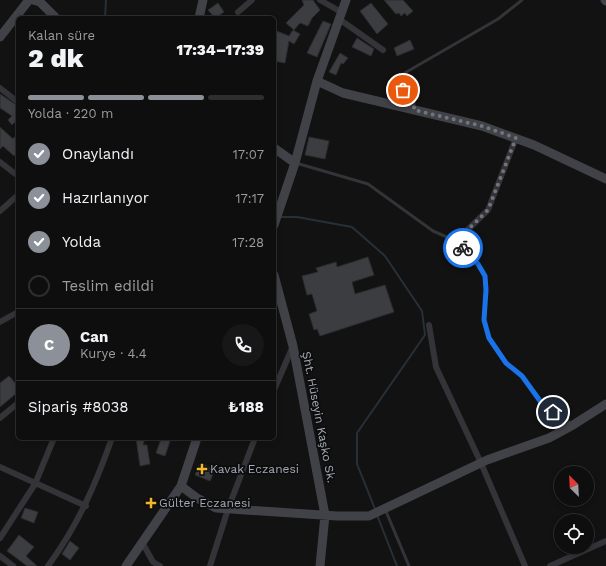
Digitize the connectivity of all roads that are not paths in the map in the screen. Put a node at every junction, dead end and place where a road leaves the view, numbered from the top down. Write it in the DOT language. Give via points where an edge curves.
graph roads {
  1 [pos="29,0"];
  2 [pos="33,0"];
  3 [pos="203,0"];
  4 [pos="252,0"];
  5 [pos="320,0"];
  6 [pos="346,0"];
  7 [pos="522,0"];
  8 [pos="238,12"];
  9 [pos="16,16"];
  10 [pos="54,16"];
  11 [pos="200,16"];
  12 [pos="340,16"];
  13 [pos="16,17"];
  14 [pos="0,37"];
  15 [pos="383,50"];
  16 [pos="317,81"];
  17 [pos="0,88"];
  18 [pos="16,100"];
  19 [pos="414,110"];
  20 [pos="516,138"];
  21 [pos="276,149"];
  22 [pos="0,162"];
  23 [pos="295,163"];
  24 [pos="16,174"];
  25 [pos="606,178"];
  26 [pos="16,196"];
  27 [pos="0,211"];
  28 [pos="276,220"];
  29 [pos="456,241"];
  30 [pos="276,282"];
  31 [pos="16,313"];
  32 [pos="0,322"];
  33 [pos="429,325"];
  34 [pos="293,346"];
  35 [pos="276,383"];
  36 [pos="606,404"];
  37 [pos="16,405"];
  38 [pos="0,418"];
  39 [pos="573,425"];
  40 [pos="53,440"];
  41 [pos="111,440"];
  42 [pos="196,440"];
  43 [pos="254,440"];
  44 [pos="481,463"];
  45 [pos="0,467"];
  46 [pos="35,484"];
  47 [pos="180,486"];
  48 [pos="86,506"];
  49 [pos="228,509"];
  50 [pos="383,509"];
  51 [pos="326,515"];
  52 [pos="0,538"];
  53 [pos="606,541"];
  54 [pos="142,542"];
  55 [pos="0,556"];
  56 [pos="13,566"];
  57 [pos="48,566"];
  58 [pos="126,566"];
  59 [pos="160,566"];
  60 [pos="210,566"];
  61 [pos="320,566"];
  62 [pos="409,566"];
  63 [pos="525,566"];
  64 [pos="550,566"];
  1 -- 9 [label="street"];
  2 -- 10 [label="street" via="40,2"];
  3 -- 11 [label="street"];
  4 -- 8 [label="street"];
  5 -- 12 [label="street"];
  6 -- 12 [label="street"];
  7 -- 19 [label="lane" via="498,19 403,74 399,82 414,103"];
  12 -- 15 [label="street"];
  12 -- 16 [label="street"];
  13 -- 14 [label="street"];
  16 -- 19 [label="street" via="343,93"];
  16 -- 23 [label="street"];
  17 -- 18 [label="street"];
  19 -- 20 [label="street" via="482,126"];
  20 -- 25 [label="street"];
  20 -- 29 [label="street" via="488,210"];
  21 -- 23 [label="street"];
  22 -- 24 [label="street"];
  23 -- 28 [label="street"];
  23 -- 29 [label="lane" via="368,184 433,232"];
  26 -- 27 [label="street"];
  29 -- 39 [label="lane" via="478,264 485,276 484,320 489,338 506,363 522,376 543,405"];
  30 -- 34 [label="street, Şht. Hüseyin Kaşko Sk."];
  31 -- 32 [label="street"];
  33 -- 44 [label="street" via="436,367"];
  34 -- 35 [label="street"];
  34 -- 51 [label="street, Şht. Hüseyin Kaşko Sk."];
  36 -- 39 [label="street"];
  37 -- 38 [label="street"];
  39 -- 44 [label="street" via="548,438"];
  40 -- 46 [label="street"];
  41 -- 48 [label="street"];
  42 -- 47 [label="street"];
  43 -- 49 [label="street"];
  44 -- 50 [label="street"];
  44 -- 63 [label="street"];
  45 -- 46 [label="street"];
  46 -- 48 [label="street"];
  46 -- 52 [label="street"];
  47 -- 49 [label="street" via="216,508"];
  47 -- 54 [label="street"];
  48 -- 57 [label="street"];
  49 -- 51 [label="street"];
  49 -- 60 [label="street"];
  50 -- 51 [label="street" via="369,516"];
  50 -- 62 [label="lane"];
  51 -- 61 [label="street, Şht. Hüseyin Kaşko Sk."];
  53 -- 64 [label="street"];
  54 -- 58 [label="street"];
  54 -- 59 [label="street" via="154,562"];
  55 -- 56 [label="street"];
}
